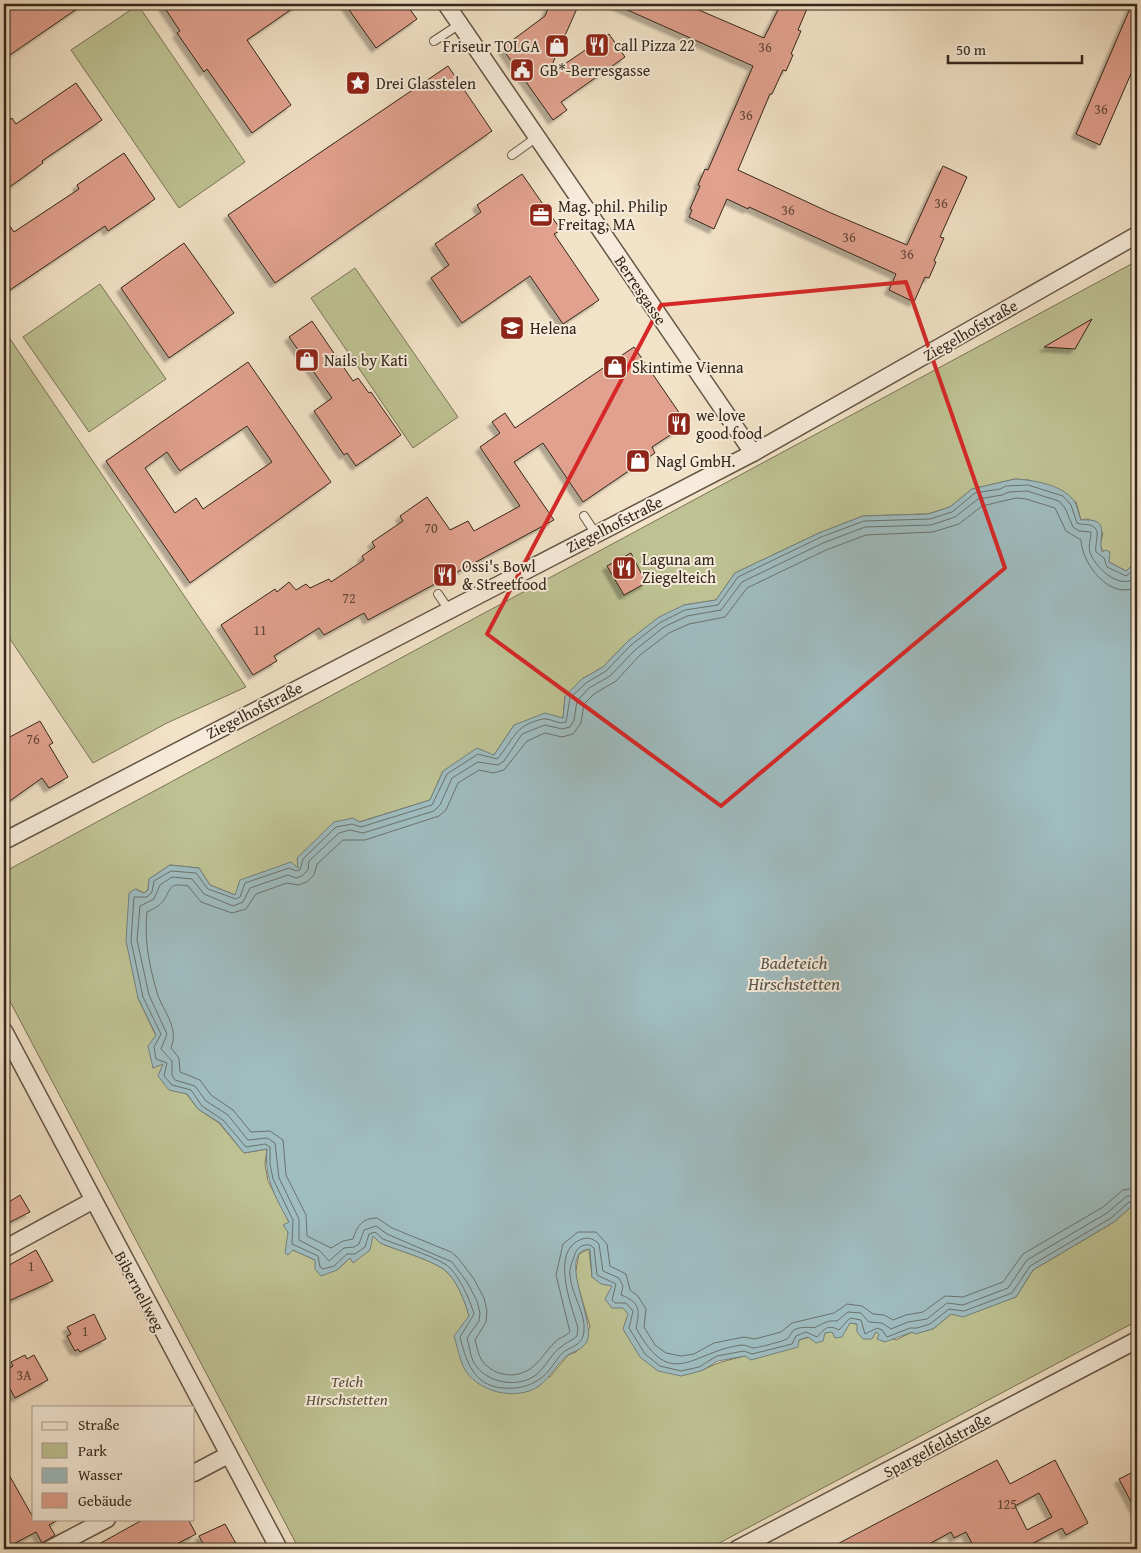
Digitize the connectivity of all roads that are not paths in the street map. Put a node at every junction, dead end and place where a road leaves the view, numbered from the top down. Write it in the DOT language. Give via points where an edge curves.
graph roads {
  1 [pos="446,4"];
  2 [pos="460,24"];
  3 [pos="434,41"];
  4 [pos="537,137"];
  5 [pos="512,155"];
  6 [pos="1137,235"];
  7 [pos="753,453"];
  8 [pos="584,516"];
  9 [pos="596,534"];
  10 [pos="438,594"];
  11 [pos="449,610"];
  12 [pos="4,841"];
  13 [pos="4,1031"];
  14 [pos="92,1201"];
  15 [pos="4,1248"];
  16 [pos="1137,1340"];
  17 [pos="228,1455"];
  18 [pos="195,1472"];
  19 [pos="105,1520"];
  20 [pos="50,1549"];
  21 [pos="279,1549"];
  22 [pos="737,1549"];
  1 -- 2 [label="street, Berresgasse"];
  2 -- 3 [label="lane"];
  2 -- 4 [label="street, Berresgasse"];
  4 -- 5 [label="lane"];
  4 -- 7 [label="street, Berresgasse"];
  6 -- 7 [label="street, Ziegelhofstraße"];
  7 -- 9 [label="street, Ziegelhofstraße"];
  8 -- 9 [label="lane"];
  9 -- 11 [label="street, Ziegelhofstraße"];
  10 -- 11 [label="lane"];
  11 -- 12 [label="street, Ziegelhofstraße"];
  13 -- 14 [label="street, Bibernellweg"];
  14 -- 15 [label="street"];
  14 -- 17 [label="street, Bibernellweg"];
  16 -- 22 [label="street, Spargelfeldstraße"];
  17 -- 18 [label="street"];
  17 -- 21 [label="street, Bibernellweg"];
  19 -- 20 [label="street"];
}
